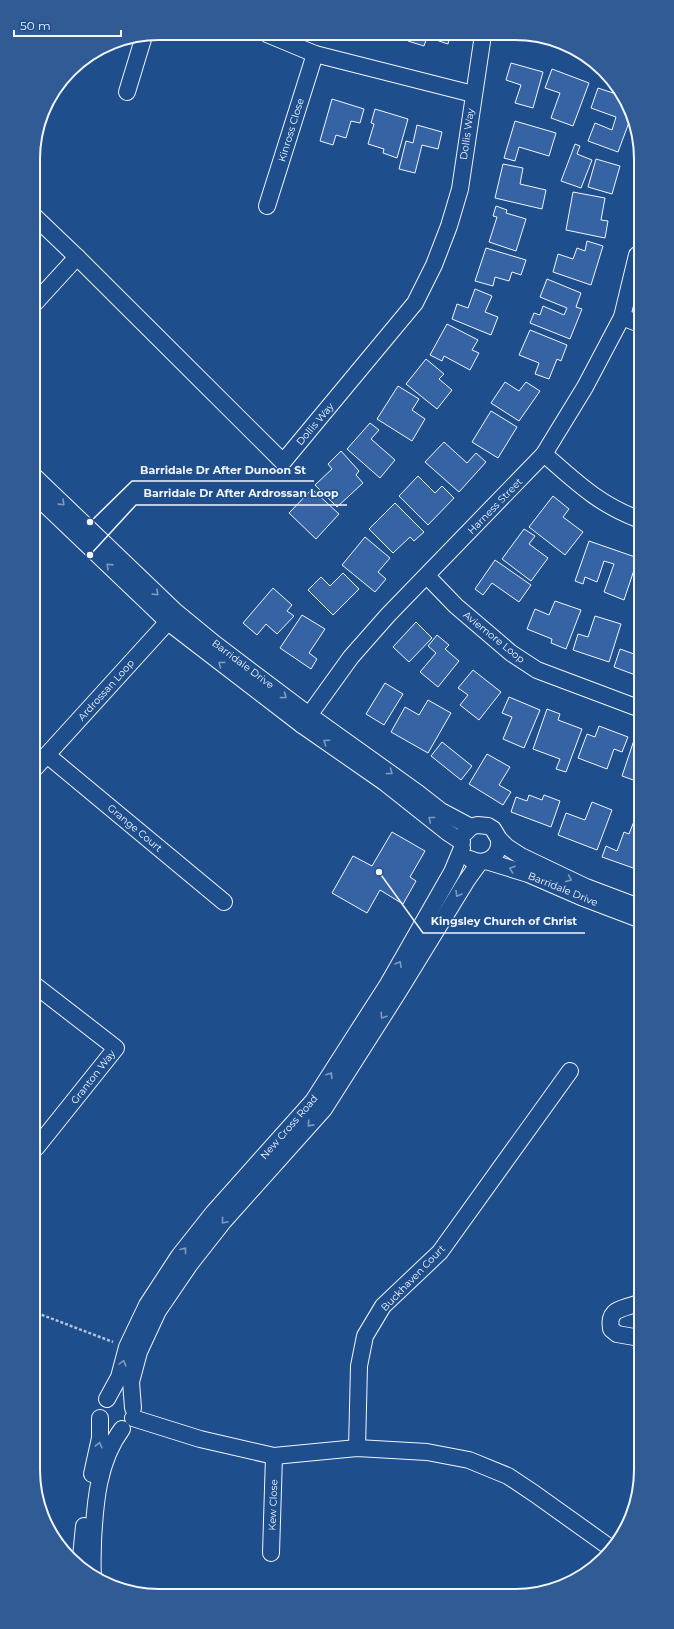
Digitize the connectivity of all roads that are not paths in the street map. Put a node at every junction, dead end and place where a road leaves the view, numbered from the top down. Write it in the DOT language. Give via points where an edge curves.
graph roads {
  1 [pos="281,40"];
  2 [pos="482,40"];
  3 [pos="142,41"];
  4 [pos="315,54"];
  5 [pos="127,92"];
  6 [pos="473,94"];
  7 [pos="267,206"];
  8 [pos="40,221"];
  9 [pos="78,257"];
  10 [pos="634,267"];
  11 [pos="40,298"];
  12 [pos="622,317"];
  13 [pos="634,321"];
  14 [pos="544,454"];
  15 [pos="40,497"];
  16 [pos="634,517"];
  17 [pos="427,576"];
  18 [pos="172,617"];
  19 [pos="634,706"];
  20 [pos="305,720"];
  21 [pos="47,755"];
  22 [pos="40,763"];
  23 [pos="471,827"];
  24 [pos="499,839"];
  25 [pos="462,845"];
  26 [pos="483,861"];
  27 [pos="224,902"];
  28 [pos="634,905"];
  29 [pos="634,916"];
  30 [pos="40,989"];
  31 [pos="570,1071"];
  32 [pos="40,1143"];
  33 [pos="634,1305"];
  34 [pos="634,1337"];
  35 [pos="107,1399"];
  36 [pos="133,1413"];
  37 [pos="100,1418"];
  38 [pos="122,1430"];
  39 [pos="357,1448"];
  40 [pos="274,1456"];
  41 [pos="607,1546"];
  42 [pos="272,1553"];
  43 [pos="88,1565"];
  44 [pos="89,1566"];
  1 -- 4 [label="street, Dollis Way"];
  2 -- 6 [label="street, Dollis Way"];
  3 -- 5 [label="street"];
  4 -- 6 [label="street, Dollis Way"];
  4 -- 7 [label="street, Kinross Close"];
  6 -- 9 [label="street, Dollis Way" via="460,189 434,265 415,303 283,462"];
  8 -- 9 [label="street, Dollis Way"];
  9 -- 11 [label="street"];
  10 -- 12 [label="street, Harness Street"];
  12 -- 13 [label="street"];
  12 -- 14 [label="street, Harness Street" via="585,387"];
  14 -- 16 [label="street" via="590,494"];
  14 -- 17 [label="street, Harness Street"];
  15 -- 18 [label="street, Barridale Drive"];
  17 -- 19 [label="street, Aviemore Loop" via="456,606 511,653 537,670"];
  17 -- 20 [label="street, Harness Street" via="388,615 351,658"];
  18 -- 20 [label="street, Barridale Drive" via="215,644"];
  18 -- 21 [label="street, Ardrossan Loop"];
  20 -- 23 [label="street, Barridale Drive, one-way" via="418,792 440,811"];
  25 -- 20 [label="street, Barridale Drive, one-way"];
  21 -- 22 [label="street, Ardrossan Loop"];
  21 -- 27 [label="street, Grange Court"];
  23 -- 24 [label="street" via="488,826"];
  23 -- 25 [label="street" via="463,836"];
  24 -- 26 [label="street" via="495,855"];
  24 -- 28 [label="street, Barridale Drive, one-way" via="521,856 551,871"];
  25 -- 26 [label="street" via="469,858"];
  35 -- 25 [label="street, New Cross Road, one-way" via="119,1377 127,1347 147,1305 179,1256 213,1213 313,1101 388,984 452,872"];
  29 -- 26 [label="street, Barridale Drive, one-way" via="528,874"];
  26 -- 36 [label="street, New Cross Road, one-way" via="467,880 324,1109 223,1222 158,1311 139,1352 131,1382"];
  30 -- 32 [label="street, Granton Way" via="116,1048"];
  31 -- 39 [label="street, Buckhaven Court" via="440,1252 383,1306 365,1336 359,1366"];
  33 -- 34 [label="street" via="618,1309 612,1314 610,1322 611,1329 617,1334"];
  35 -- 36 [label="street" via="112,1396 123,1397"];
  35 -- 37 [label="street" via="100,1407"];
  36 -- 38 [label="street" via="127,1427"];
  36 -- 40 [label="street" via="200,1439"];
  37 -- 38 [label="street" via="102,1423 111,1429"];
  43 -- 37 [label="street, one-way" via="86,1500 100,1438"];
  38 -- 44 [label="street" via="114,1440 103,1466"];
  39 -- 40 [label="street"];
  39 -- 41 [label="street" via="427,1452 469,1460 508,1476"];
  40 -- 42 [label="street, Kew Close"];
}
